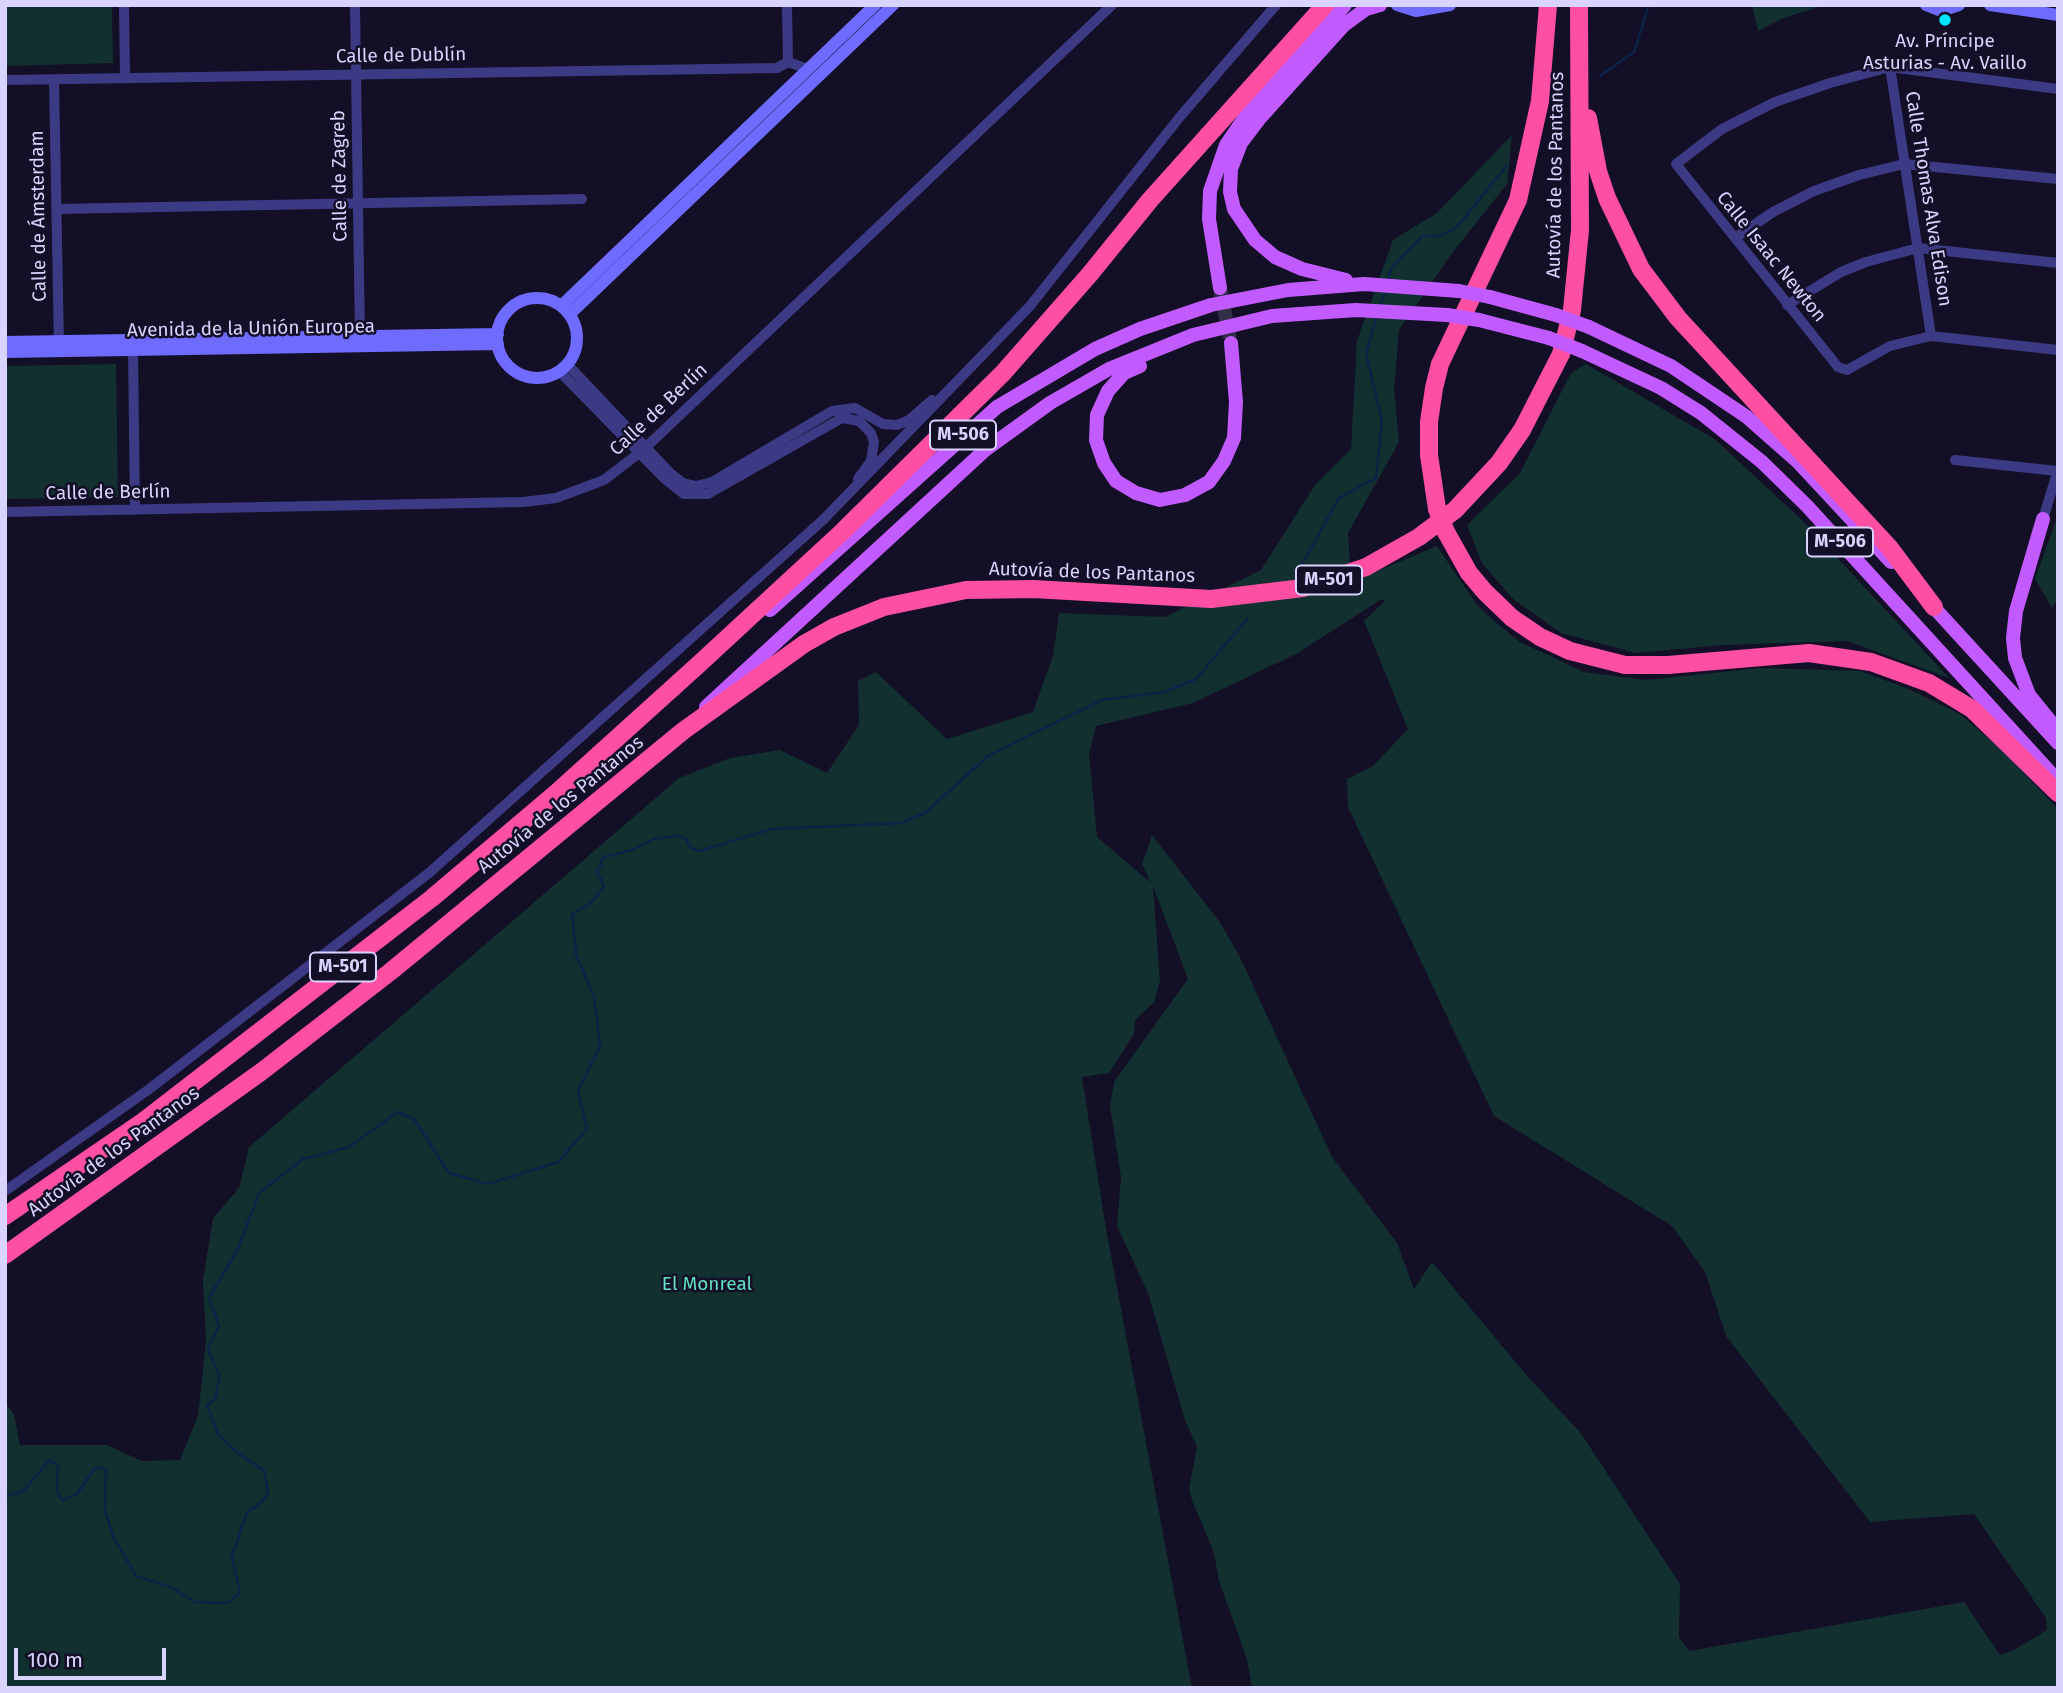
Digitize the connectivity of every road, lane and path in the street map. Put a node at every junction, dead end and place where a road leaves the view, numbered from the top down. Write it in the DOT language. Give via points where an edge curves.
graph roads {
  1 [pos="124,5"];
  2 [pos="355,5"];
  3 [pos="787,5"];
  4 [pos="875,5"];
  5 [pos="893,5"];
  6 [pos="1112,5"];
  7 [pos="1276,5"];
  8 [pos="1325,5"];
  9 [pos="1345,5"];
  10 [pos="1380,5"];
  11 [pos="1397,5"];
  12 [pos="1450,5"];
  13 [pos="1548,5"];
  14 [pos="1579,5"];
  15 [pos="1584,5"];
  16 [pos="1926,5"];
  17 [pos="1959,5"];
  18 [pos="1990,5"];
  19 [pos="2058,15"];
  20 [pos="787,61"];
  21 [pos="1890,67"];
  22 [pos="808,69"];
  23 [pos="356,74"];
  24 [pos="125,78"];
  25 [pos="5,80"];
  26 [pos="54,80"];
  27 [pos="791,85"];
  28 [pos="2058,89"];
  29 [pos="1904,164"];
  30 [pos="2058,179"];
  31 [pos="582,199"];
  32 [pos="358,203"];
  33 [pos="57,209"];
  34 [pos="1735,238"];
  35 [pos="1918,248"];
  36 [pos="2058,263"];
  37 [pos="1364,284"];
  38 [pos="1220,288"];
  39 [pos="1787,305"];
  40 [pos="565,310"];
  41 [pos="1193,335"];
  42 [pos="1931,336"];
  43 [pos="498,339"];
  44 [pos="5,342"];
  45 [pos="360,342"];
  46 [pos="1231,343"];
  47 [pos="59,346"];
  48 [pos="133,350"];
  49 [pos="2058,350"];
  50 [pos="5,352"];
  51 [pos="984,353"];
  52 [pos="563,367"];
  53 [pos="643,450"];
  54 [pos="1955,460"];
  55 [pos="2058,470"];
  56 [pos="135,510"];
  57 [pos="5,512"];
  58 [pos="824,519"];
  59 [pos="2043,519"];
  60 [pos="1934,607"];
  61 [pos="635,723"];
  62 [pos="683,731"];
  63 [pos="2058,731"];
  64 [pos="2058,743"];
  65 [pos="2058,780"];
  66 [pos="2058,793"];
  67 [pos="5,1191"];
  68 [pos="5,1216"];
  69 [pos="5,1255"];
  1 -- 24 [label="street"];
  2 -- 23 [label="street, Calle de Zagreb"];
  3 -- 20 [label="street"];
  4 -- 22 [label="street"];
  5 -- 40 [label="street"];
  6 -- 53 [label="street, Calle de Berlín"];
  7 -- 51 [label="street" via="1214,75 1030,306"];
  8 -- 61 [label="highway, Autovía de los Pantanos / M-501" via="994,382 843,531"];
  9 -- 38 [label="main road" via="1250,110 1226,145 1210,191 1209,219"];
  10 -- 37 [label="main road" via="1344,25 1260,118 1241,143 1231,169 1234,209 1243,226 1275,257 1302,269"];
  11 -- 12 [label="street" via="1416,10"];
  13 -- 66 [label="highway, bridge" via="1540,101 1518,200 1440,363 1429,422 1437,509 1469,573 1512,618 1540,637 1570,651 1625,665 1809,653 1871,662 1929,683 1972,709"];
  14 -- 62 [label="highway, Autovía de los Pantanos / M-501" via="1580,230 1572,310 1561,354 1522,430 1499,463 1455,510 1366,567 1265,594 1211,599 1000,589 945,593 884,607 804,644"];
  15 -- 60 [label="highway" via="1589,132 1606,198 1641,269 1678,318 1889,547"];
  16 -- 17 [label="street" via="1941,11"];
  18 -- 19 [label="street"];
  20 -- 22 [label="street"];
  20 -- 23 [label="street, Calle de Dublín"];
  20 -- 27 [label="street"];
  21 -- 28 [label="street"];
  21 -- 29 [label="street, Calle Thomas Alva Edison"];
  21 -- 34 [label="street, Calle Isaac Newton" via="1818,86 1764,108 1695,146 1676,164"];
  22 -- 27 [label="street"];
  23 -- 24 [label="street, Calle de Dublín"];
  23 -- 32 [label="street, Calle de Zagreb"];
  24 -- 26 [label="street, Calle de Dublín"];
  25 -- 26 [label="street, Calle de Dublín"];
  26 -- 33 [label="street, Calle de Ámsterdam"];
  27 -- 40 [label="street"];
  29 -- 30 [label="street"];
  29 -- 34 [label="street" via="1814,191"];
  29 -- 35 [label="street, Calle Thomas Alva Edison"];
  31 -- 32 [label="street"];
  32 -- 33 [label="street"];
  32 -- 45 [label="street, Calle de Zagreb"];
  33 -- 47 [label="street, Calle de Ámsterdam"];
  34 -- 39 [label="street, Calle Isaac Newton"];
  35 -- 36 [label="street"];
  35 -- 39 [label="street" via="1841,272"];
  35 -- 42 [label="street, Calle Thomas Alva Edison"];
  37 -- 60 [label="main road, M-506, bridge" via="1490,297 1590,327 1671,366 1747,417 1798,463"];
  37 -- 61 [label="main road, M-506" via="1288,290 1212,305 1140,329 1049,375 997,407 703,670"];
  39 -- 42 [label="street, Calle Isaac Newton" via="1842,369 1890,346"];
  40 -- 43 [label="street" via="542,298 517,303 507,312"];
  40 -- 52 [label="street" via="577,332 577,345"];
  41 -- 46 [label="main road" via="1171,352 1124,373 1108,391 1097,415 1096,440 1116,481 1160,500 1185,495 1209,482 1224,461 1234,438 1237,402"];
  41 -- 62 [label="main road, M-506" via="1109,369 1050,403 985,450"];
  41 -- 65 [label="main road, M-506, bridge" via="1272,316 1356,310 1447,315 1549,338 1671,395 1762,462"];
  42 -- 49 [label="street"];
  43 -- 45 [label="street, Avenida de la Unión Europea"];
  43 -- 52 [label="street" via="505,361 527,376 540,378"];
  44 -- 47 [label="street, Avenida de la Unión Europea"];
  45 -- 47 [label="street, Avenida de la Unión Europea"];
  45 -- 48 [label="street, Avenida de la Unión Europea"];
  47 -- 48 [label="street, Avenida de la Unión Europea"];
  47 -- 50 [label="street, Avenida de la Unión Europea"];
  48 -- 56 [label="street"];
  51 -- 53 [label="street" via="902,424 883,424 855,408 839,408 705,485 683,483"];
  51 -- 58 [label="street"];
  52 -- 53 [label="street"];
  53 -- 56 [label="street, Calle de Berlín" via="618,472 588,486 556,498 523,502"];
  53 -- 58 [label="street" via="677,490 700,496 831,421 859,421 874,442 871,461"];
  54 -- 55 [label="street"];
  55 -- 59 [label="street"];
  56 -- 57 [label="street, Calle de Berlín"];
  58 -- 67 [label="street" via="429,873 148,1090"];
  59 -- 63 [label="main road" via="2016,611 2014,648 2029,695"];
  60 -- 64 [label="main road, M-506"];
  61 -- 68 [label="highway, Autovía de los Pantanos / M-501" via="346,966 141,1123"];
  62 -- 69 [label="highway, Autovía de los Pantanos / M-501" via="379,980"];
}
